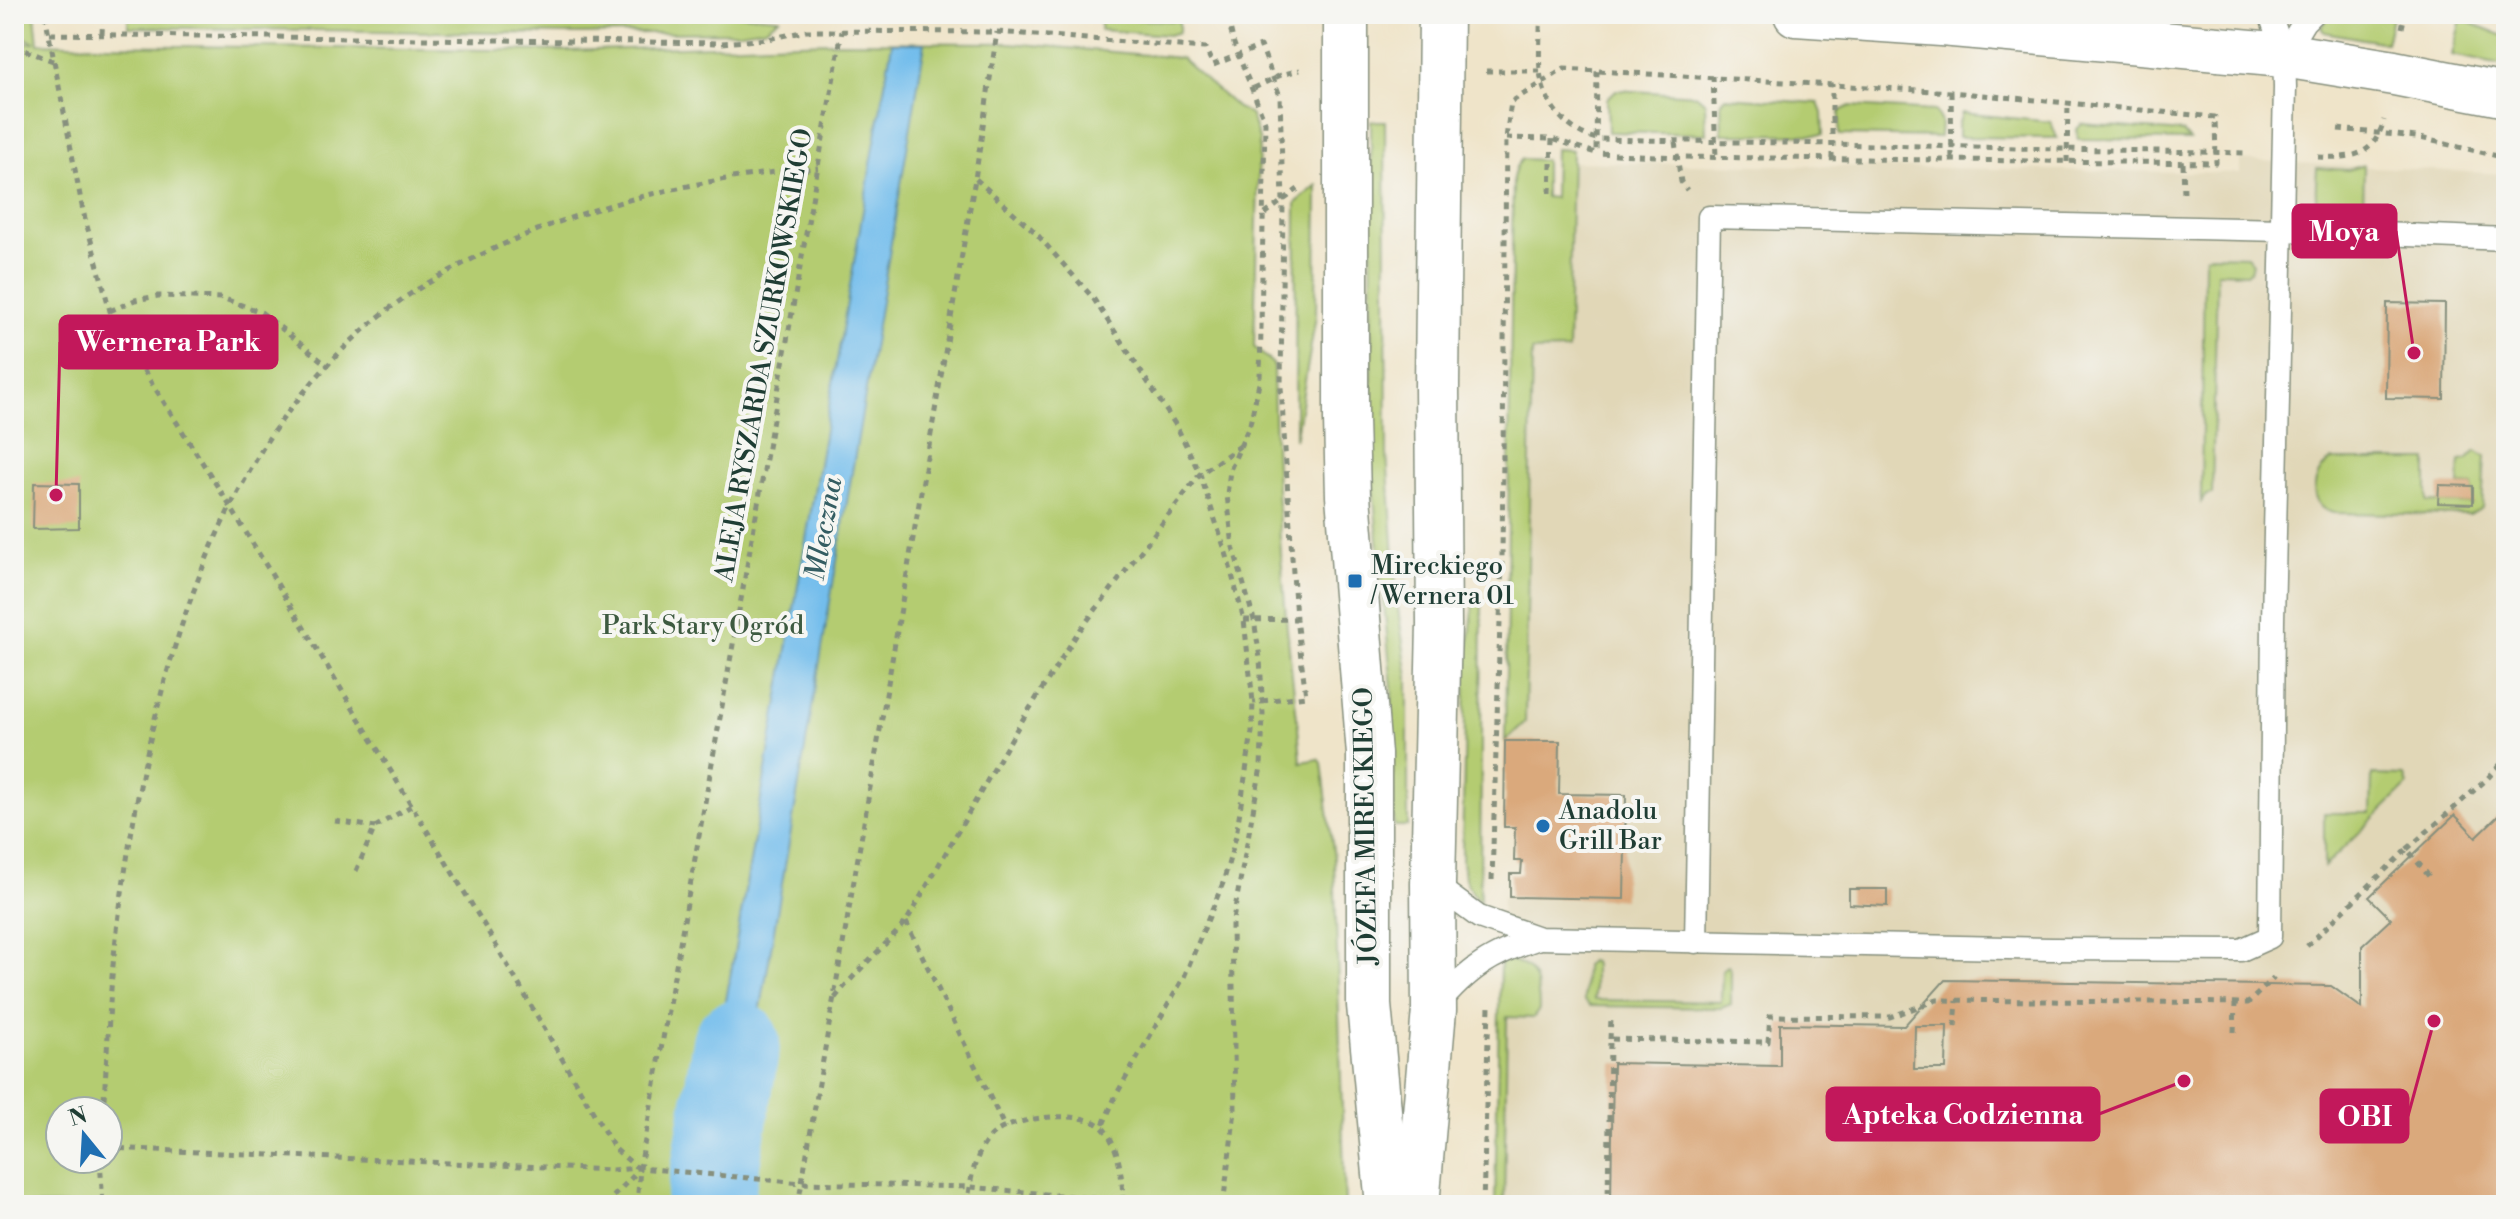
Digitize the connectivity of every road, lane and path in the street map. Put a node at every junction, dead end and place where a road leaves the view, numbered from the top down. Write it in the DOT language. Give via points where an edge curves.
graph roads {
  1 [pos="45,14"];
  2 [pos="103,14"];
  3 [pos="1227,14"];
  4 [pos="1346,14"];
  5 [pos="1441,14"];
  6 [pos="1540,14"];
  7 [pos="1796,14"];
  8 [pos="2270,14"];
  9 [pos="2312,14"];
  10 [pos="842,31"];
  11 [pos="997,32"];
  12 [pos="50,34"];
  13 [pos="102,34"];
  14 [pos="14,46"];
  15 [pos="1239,55"];
  16 [pos="2284,55"];
  17 [pos="54,61"];
  18 [pos="1597,70"];
  19 [pos="1713,76"];
  20 [pos="1542,84"];
  21 [pos="1832,84"];
  22 [pos="1951,92"];
  23 [pos="2506,95"];
  24 [pos="2068,103"];
  25 [pos="2338,129"];
  26 [pos="2380,135"];
  27 [pos="1506,138"];
  28 [pos="1552,139"];
  29 [pos="1597,139"];
  30 [pos="1675,142"];
  31 [pos="1715,143"];
  32 [pos="1833,144"];
  33 [pos="1951,146"];
  34 [pos="2067,148"];
  35 [pos="2216,151"];
  36 [pos="1596,153"];
  37 [pos="2283,155"];
  38 [pos="1678,157"];
  39 [pos="1716,158"];
  40 [pos="2506,158"];
  41 [pos="1832,159"];
  42 [pos="1952,161"];
  43 [pos="2067,162"];
  44 [pos="818,168"];
  45 [pos="975,179"];
  46 [pos="1550,193"];
  47 [pos="1709,217"];
  48 [pos="2283,230"];
  49 [pos="2506,239"];
  50 [pos="110,311"];
  51 [pos="328,366"];
  52 [pos="1241,445"];
  53 [pos="1200,474"];
  54 [pos="230,506"];
  55 [pos="1296,619"];
  56 [pos="1244,620"];
  57 [pos="1254,620"];
  58 [pos="1263,701"];
  59 [pos="1253,702"];
  60 [pos="2506,758"];
  61 [pos="411,806"];
  62 [pos="335,821"];
  63 [pos="375,827"];
  64 [pos="2407,849"];
  65 [pos="356,871"];
  66 [pos="1433,884"];
  67 [pos="906,922"];
  68 [pos="1491,922"];
  69 [pos="1539,938"];
  70 [pos="1696,942"];
  71 [pos="1490,958"];
  72 [pos="835,999"];
  73 [pos="1957,1001"];
  74 [pos="2235,1004"];
  75 [pos="1434,1010"];
  76 [pos="1770,1016"];
  77 [pos="1611,1019"];
  78 [pos="1955,1027"];
  79 [pos="2234,1032"];
  80 [pos="1610,1039"];
  81 [pos="104,1095"];
  82 [pos="1102,1127"];
  83 [pos="1005,1128"];
  84 [pos="124,1149"];
  85 [pos="640,1168"];
  86 [pos="101,1175"];
  87 [pos="802,1183"];
  88 [pos="970,1187"];
  89 [pos="1123,1203"];
  90 [pos="103,1205"];
  91 [pos="605,1205"];
  92 [pos="637,1205"];
  93 [pos="798,1205"];
  94 [pos="968,1205"];
  95 [pos="1223,1205"];
  96 [pos="1388,1205"];
  97 [pos="1417,1205"];
  98 [pos="1483,1205"];
  99 [pos="1608,1205"];
  1 -- 12 [label="path"];
  2 -- 13 [label="path"];
  3 -- 15 [label="path"];
  4 -- 96 [label="main road, JÓZEFA MIRECKIEGO" via="1349,511 1369,754 1369,1005"];
  5 -- 66 [label="main road"];
  6 -- 20 [label="path"];
  7 -- 16 [label="main road"];
  8 -- 16 [label="lane"];
  9 -- 16 [label="lane"];
  10 -- 11 [label="path"];
  10 -- 13 [label="path" via="721,43"];
  10 -- 44 [label="path, ALEJA RYSZARDA SZURKOWSKIEGO"];
  11 -- 15 [label="path" via="1205,48 1213,65"];
  11 -- 45 [label="path"];
  12 -- 13 [label="path"];
  12 -- 17 [label="path"];
  14 -- 17 [label="path"];
  15 -- 52 [label="path" via="1265,122 1262,355 1254,409"];
  15 -- 55 [label="path" via="1261,46 1280,96 1281,387"];
  16 -- 23 [label="main road"];
  16 -- 37 [label="lane"];
  17 -- 50 [label="path" via="83,211"];
  18 -- 19 [label="path"];
  18 -- 20 [label="path" via="1564,69"];
  18 -- 29 [label="path"];
  19 -- 21 [label="path"];
  19 -- 31 [label="path"];
  20 -- 27 [label="path" via="1511,102"];
  20 -- 29 [label="path" via="1573,130"];
  21 -- 22 [label="path"];
  21 -- 32 [label="path"];
  22 -- 24 [label="path"];
  22 -- 33 [label="path"];
  24 -- 34 [label="path"];
  24 -- 35 [label="path" via="2215,117"];
  25 -- 26 [label="path"];
  26 -- 37 [label="path" via="2372,147 2345,158"];
  26 -- 40 [label="path" via="2416,137"];
  27 -- 28 [label="path"];
  27 -- 68 [label="path" via="1502,557"];
  28 -- 36 [label="path"];
  28 -- 46 [label="path"];
  29 -- 30 [label="path"];
  29 -- 36 [label="path"];
  30 -- 31 [label="path"];
  30 -- 38 [label="path"];
  31 -- 32 [label="path"];
  31 -- 39 [label="path"];
  32 -- 33 [label="path"];
  32 -- 41 [label="path"];
  33 -- 34 [label="path"];
  33 -- 42 [label="path"];
  34 -- 35 [label="path"];
  34 -- 43 [label="path"];
  35 -- 37 [label="path"];
  35 -- 43 [label="path" via="2216,163"];
  36 -- 38 [label="path"];
  37 -- 48 [label="lane"];
  38 -- 39 [label="path"];
  38 -- 47 [label="path" via="1681,182"];
  39 -- 41 [label="path"];
  41 -- 42 [label="path"];
  42 -- 43 [label="path"];
  44 -- 51 [label="path" via="686,184 552,224 422,286 377,319"];
  44 -- 85 [label="path, ALEJA RYSZARDA SZURKOWSKIEGO"];
  45 -- 53 [label="path" via="1035,232 1093,298 1177,427"];
  45 -- 72 [label="path"];
  47 -- 48 [label="lane"];
  47 -- 70 [label="lane"];
  48 -- 49 [label="lane"];
  48 -- 70 [label="lane" via="2270,937 2241,950"];
  50 -- 51 [label="path" via="158,296 222,298 261,312"];
  50 -- 54 [label="path"];
  51 -- 54 [label="path" via="270,436"];
  52 -- 53 [label="path"];
  52 -- 57 [label="path" via="1227,495 1233,547"];
  53 -- 56 [label="path"];
  53 -- 67 [label="path" via="1077,634"];
  54 -- 61 [label="path"];
  54 -- 81 [label="path" via="186,611 149,750 116,933"];
  55 -- 57 [label="path"];
  55 -- 58 [label="path" via="1306,696"];
  56 -- 57 [label="path"];
  56 -- 59 [label="path"];
  57 -- 58 [label="path"];
  58 -- 59 [label="path"];
  58 -- 95 [label="path" via="1261,767 1232,925 1235,1111"];
  59 -- 82 [label="path" via="1246,782 1223,883 1184,977"];
  60 -- 64 [label="path"];
  61 -- 63 [label="path"];
  61 -- 85 [label="path" via="614,1148"];
  62 -- 63 [label="path"];
  63 -- 65 [label="path"];
  66 -- 68 [label="lane"];
  66 -- 75 [label="main road"];
  67 -- 72 [label="path"];
  67 -- 83 [label="path"];
  68 -- 69 [label="lane"];
  69 -- 70 [label="lane"];
  69 -- 71 [label="lane"];
  71 -- 75 [label="lane"];
  71 -- 98 [label="path"];
  72 -- 87 [label="path"];
  73 -- 78 [label="path"];
  74 -- 79 [label="path"];
  75 -- 97 [label="main road"];
  76 -- 80 [label="path" via="1768,1042"];
  77 -- 80 [label="path"];
  80 -- 99 [label="path"];
  82 -- 83 [label="path" via="1054,1117"];
  82 -- 89 [label="path" via="1114,1150"];
  83 -- 88 [label="path" via="983,1148"];
  84 -- 85 [label="path"];
  85 -- 87 [label="path"];
  85 -- 91 [label="path"];
  85 -- 92 [label="path, ALEJA RYSZARDA SZURKOWSKIEGO"];
  86 -- 90 [label="path"];
  87 -- 88 [label="path"];
  87 -- 93 [label="path"];
  88 -- 89 [label="path"];
  88 -- 94 [label="path"];
}
